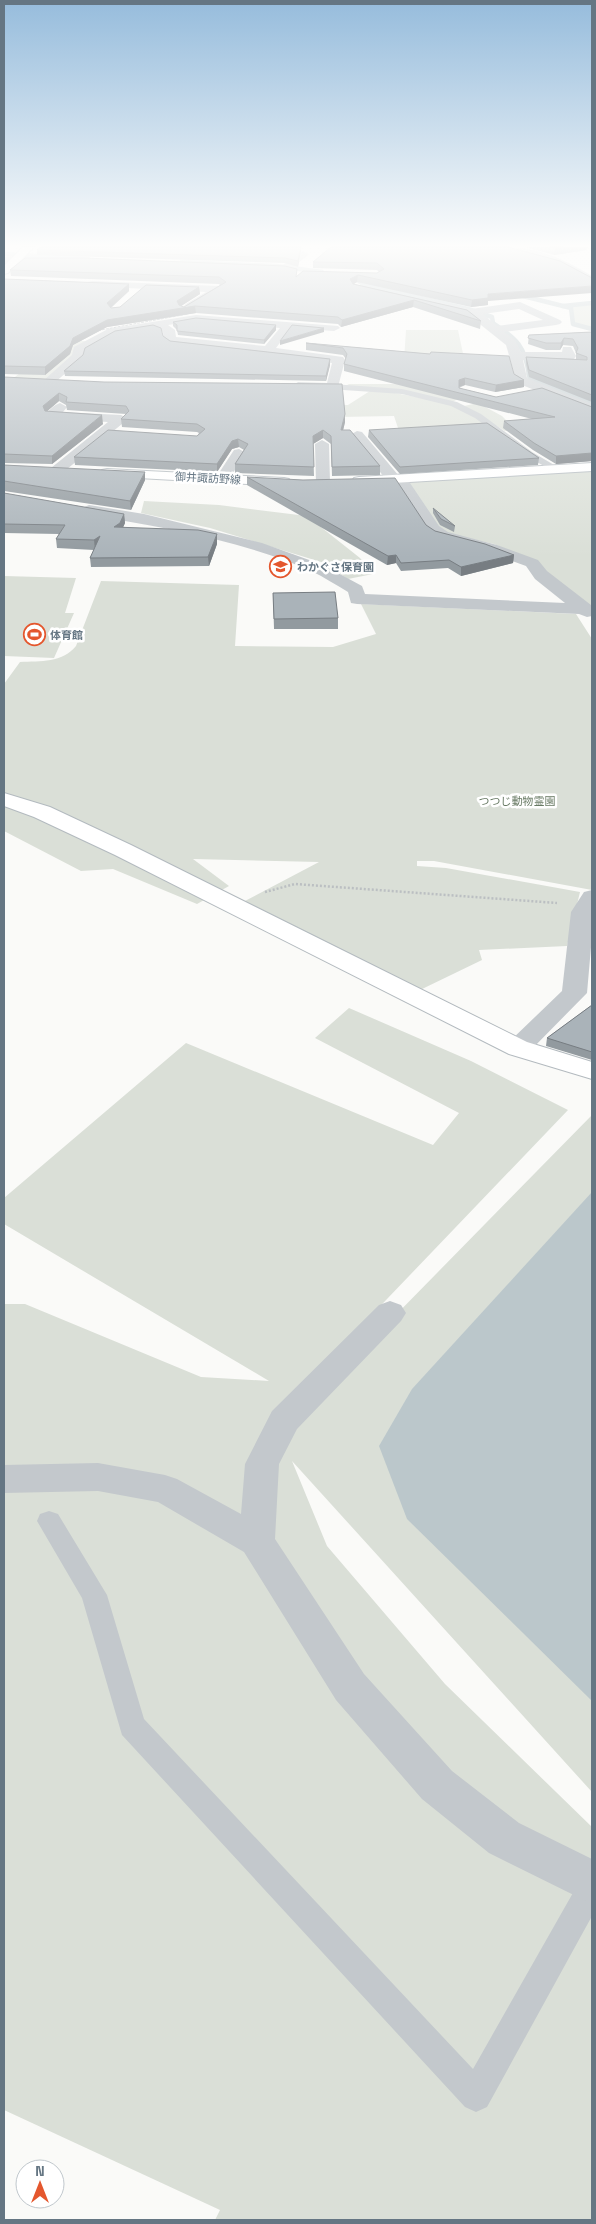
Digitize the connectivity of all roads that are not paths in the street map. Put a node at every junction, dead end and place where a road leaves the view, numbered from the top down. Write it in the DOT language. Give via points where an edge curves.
graph roads {
  1 [pos="78,351"];
  2 [pos="274,351"];
  3 [pos="516,351"];
  4 [pos="567,351"];
  5 [pos="516,356"];
  6 [pos="68,382"];
  7 [pos="288,386"];
  8 [pos="332,387"];
  9 [pos="543,388"];
  10 [pos="514,394"];
  11 [pos="60,407"];
  12 [pos="592,409"];
  13 [pos="104,432"];
  14 [pos="123,434"];
  15 [pos="357,435"];
  16 [pos="322,444"];
  17 [pos="239,453"];
  18 [pos="592,467"];
  19 [pos="556,469"];
  20 [pos="39,470"];
  21 [pos="56,471"];
  22 [pos="74,472"];
  23 [pos="92,472"];
  24 [pos="222,479"];
  25 [pos="398,480"];
  26 [pos="294,482"];
  27 [pos="74,507"];
  28 [pos="589,614"];
  29 [pos="4,799"];
  30 [pos="590,901"];
  31 [pos="518,1048"];
  32 [pos="592,1071"];
  33 [pos="390,1313"];
  34 [pos="4,1479"];
  35 [pos="49,1521"];
  36 [pos="257,1541"];
  37 [pos="592,1882"];
  38 [pos="592,1886"];
  1 -- 6 [label="street" via="78,356 44,381"];
  2 -- 8 [label="street" via="339,360"];
  3 -- 5 [label="street"];
  4 -- 5 [label="street" via="570,356"];
  5 -- 9 [label="street" via="521,380"];
  7 -- 8 [label="street"];
  8 -- 19 [label="lane" via="400,392 449,402 485,420"];
  9 -- 10 [label="street"];
  9 -- 12 [label="street"];
  11 -- 13 [label="street" via="52,415 120,419"];
  13 -- 14 [label="street"];
  13 -- 21 [label="street"];
  15 -- 25 [label="street" via="372,456"];
  16 -- 25 [label="street" via="318,482"];
  17 -- 24 [label="street"];
  18 -- 19 [label="street"];
  19 -- 25 [label="street"];
  20 -- 21 [label="street"];
  21 -- 22 [label="street"];
  23 -- 24 [label="street, 御井諏訪野線"];
  24 -- 26 [label="street, 御井諏訪野線"];
  25 -- 28 [label="street" via="433,530 532,562 541,575"];
  27 -- 28 [label="street" via="144,519 256,546 317,568 356,590 357,599"];
  29 -- 31 [label="street" via="42,812"];
  30 -- 31 [label="street" via="583,912 574,994"];
  31 -- 32 [label="street"];
  33 -- 36 [label="street" via="284,1420 262,1464"];
  34 -- 36 [label="street" via="98,1477 165,1488"];
  35 -- 38 [label="lane" via="94,1595 132,1726 476,2096"];
  36 -- 37 [label="street" via="350,1688 437,1785 504,1838"];
}
